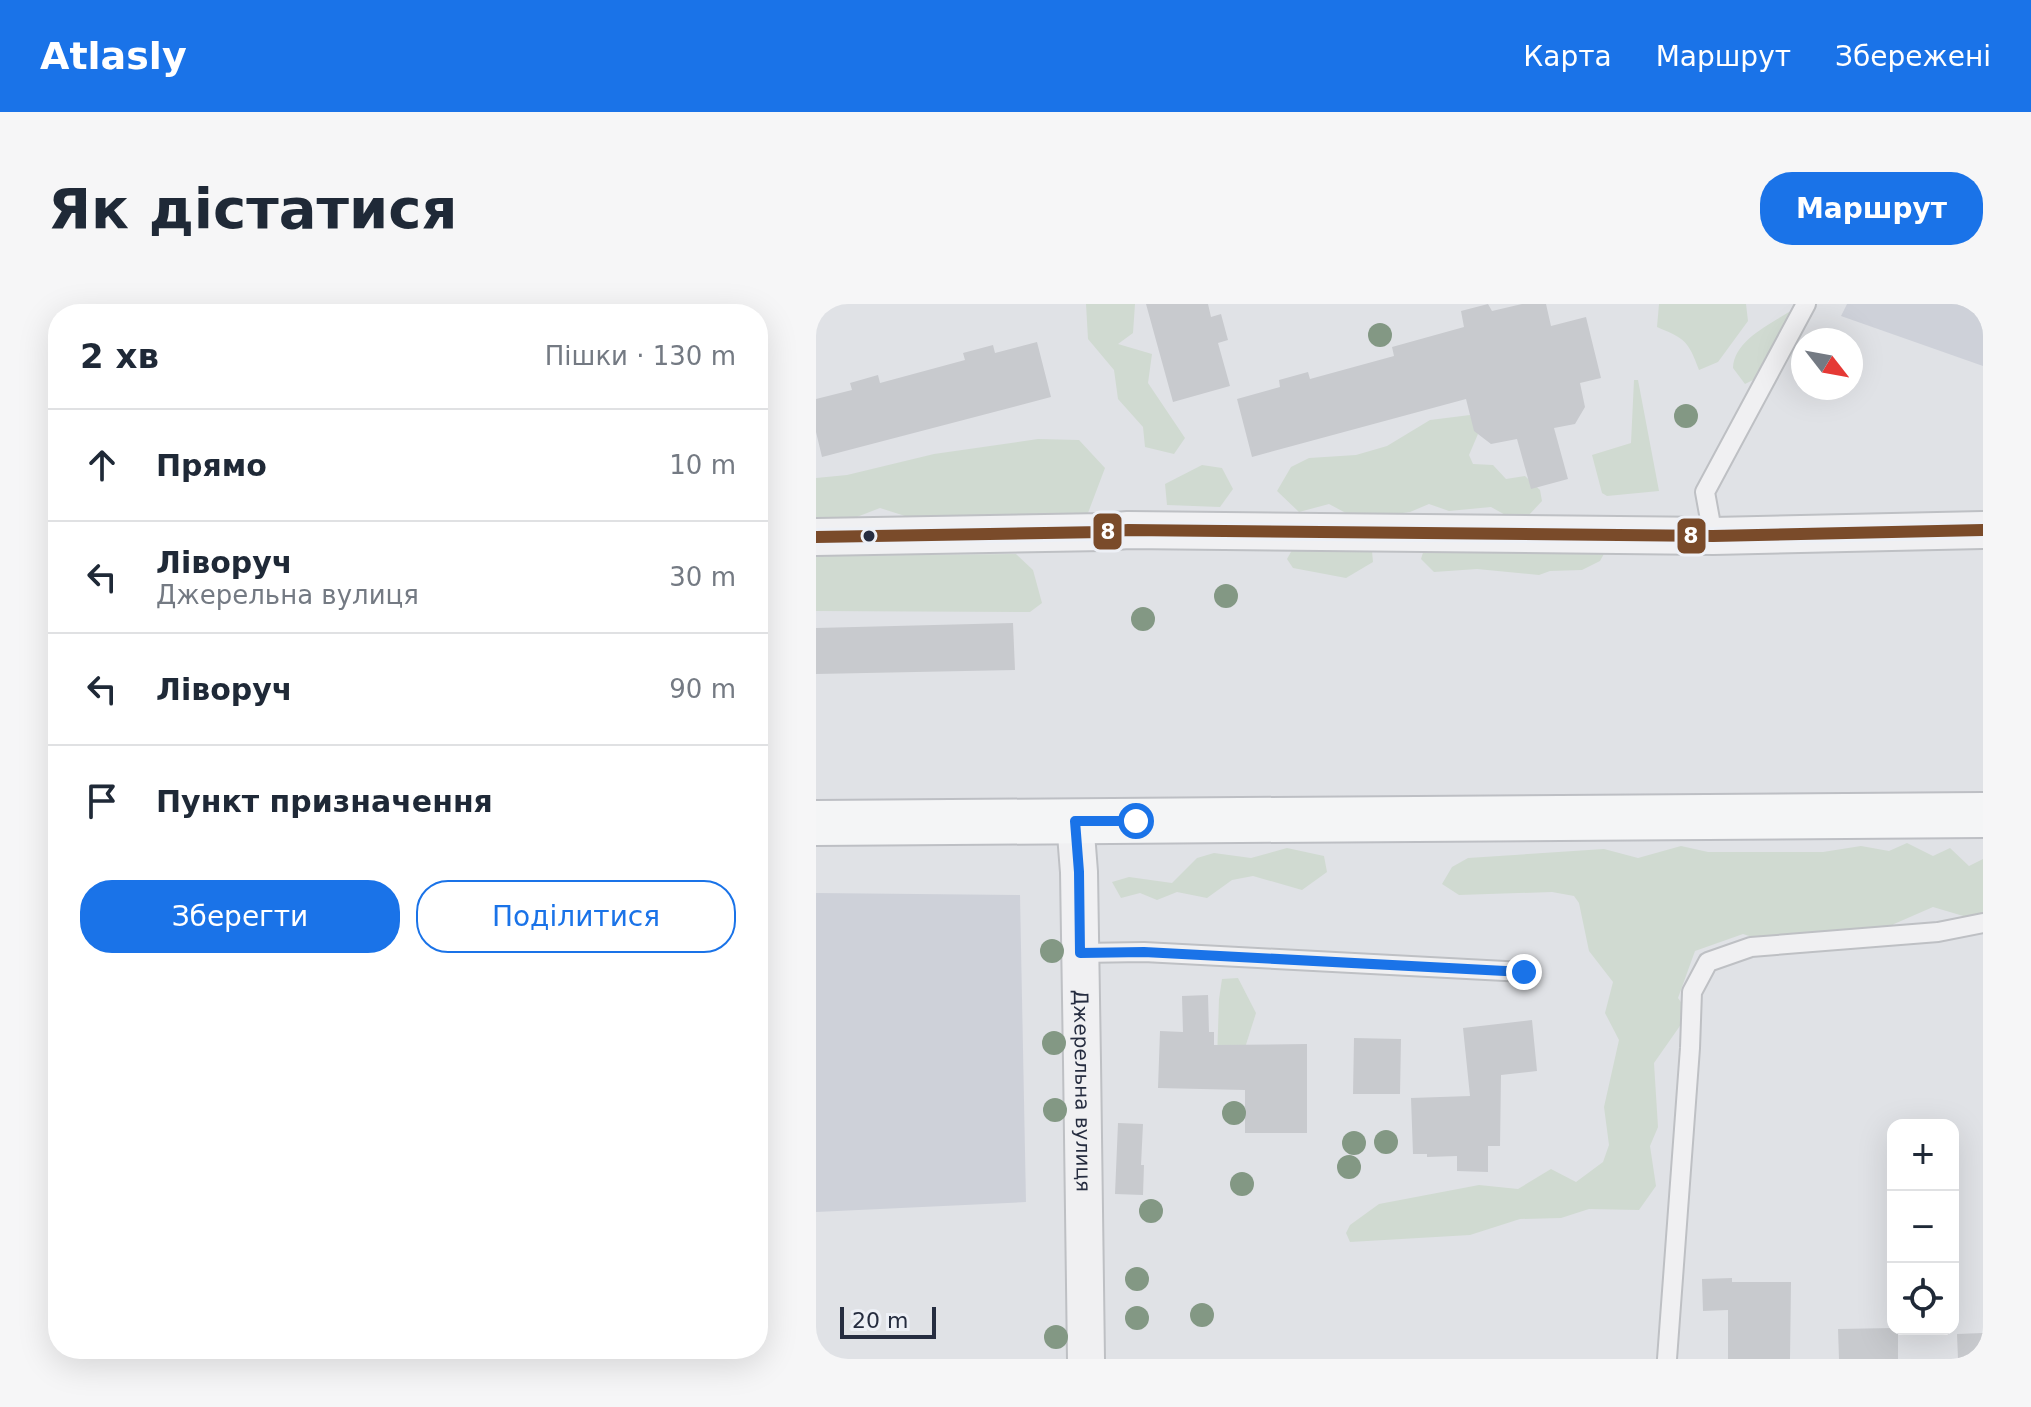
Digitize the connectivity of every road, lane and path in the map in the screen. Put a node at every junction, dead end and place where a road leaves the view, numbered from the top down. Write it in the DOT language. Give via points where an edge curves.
graph roads {
  1 [pos="1806,304"];
  2 [pos="1983,530"];
  3 [pos="1713,536"];
  4 [pos="816,537"];
  5 [pos="1983,815"];
  6 [pos="1075,821"];
  7 [pos="816,823"];
  8 [pos="1983,923"];
  9 [pos="1080,953"];
  10 [pos="1524,972"];
  11 [pos="1086,1359"];
  12 [pos="1667,1359"];
  1 -- 3 [label="lane" via="1705,492"];
  2 -- 3 [label="street"];
  3 -- 4 [label="street" via="1128,530"];
  5 -- 6 [label="main road"];
  6 -- 7 [label="main road"];
  6 -- 9 [label="street, Джерельна вулиця"];
  8 -- 12 [label="lane" via="1938,932 1751,947 1708,962 1692,992"];
  9 -- 10 [label="lane"];
  9 -- 11 [label="street, Джерельна вулиця"];
}
